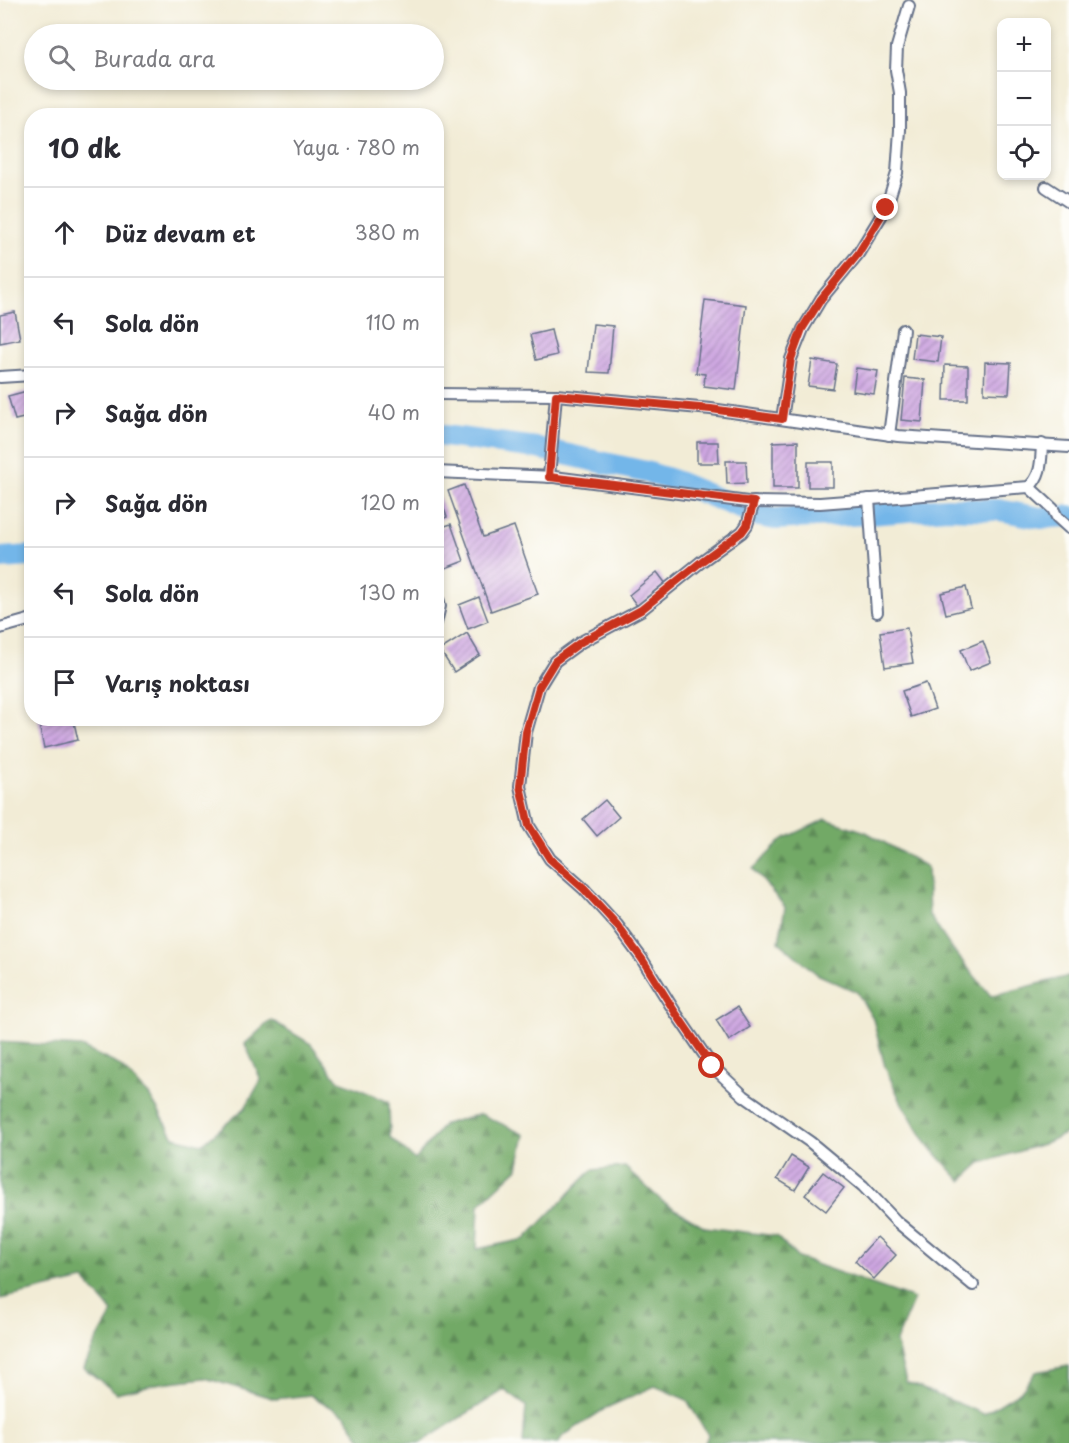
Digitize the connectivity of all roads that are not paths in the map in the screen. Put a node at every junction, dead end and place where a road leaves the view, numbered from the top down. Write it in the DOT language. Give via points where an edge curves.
graph roads {
  1 [pos="909,6"];
  2 [pos="1046,187"];
  3 [pos="1069,202"];
  4 [pos="903,330"];
  5 [pos="24,376"];
  6 [pos="0,377"];
  7 [pos="444,394"];
  8 [pos="556,395"];
  9 [pos="782,419"];
  10 [pos="889,435"];
  11 [pos="1042,444"];
  12 [pos="1069,447"];
  13 [pos="444,472"];
  14 [pos="549,477"];
  15 [pos="1029,487"];
  16 [pos="868,499"];
  17 [pos="754,502"];
  18 [pos="1069,528"];
  19 [pos="877,612"];
  20 [pos="24,621"];
  21 [pos="0,628"];
  22 [pos="973,1286"];
  1 -- 9 [label="street" via="897,47 897,173 886,208 858,254 802,329 791,359"];
  2 -- 3 [label="street"];
  4 -- 10 [label="street"];
  5 -- 6 [label="street"];
  7 -- 8 [label="street"];
  8 -- 9 [label="street"];
  8 -- 14 [label="street"];
  9 -- 10 [label="street"];
  10 -- 11 [label="street"];
  11 -- 12 [label="street"];
  11 -- 15 [label="street" via="1039,474"];
  13 -- 14 [label="street"];
  14 -- 17 [label="street"];
  15 -- 16 [label="street"];
  15 -- 18 [label="street"];
  16 -- 17 [label="street"];
  16 -- 19 [label="street"];
  17 -- 22 [label="street" via="742,532 641,610 581,642 555,661 539,687 526,732 520,786 529,826 550,859 617,925 712,1066 744,1096 854,1178 896,1221"];
  20 -- 21 [label="street"];
}
